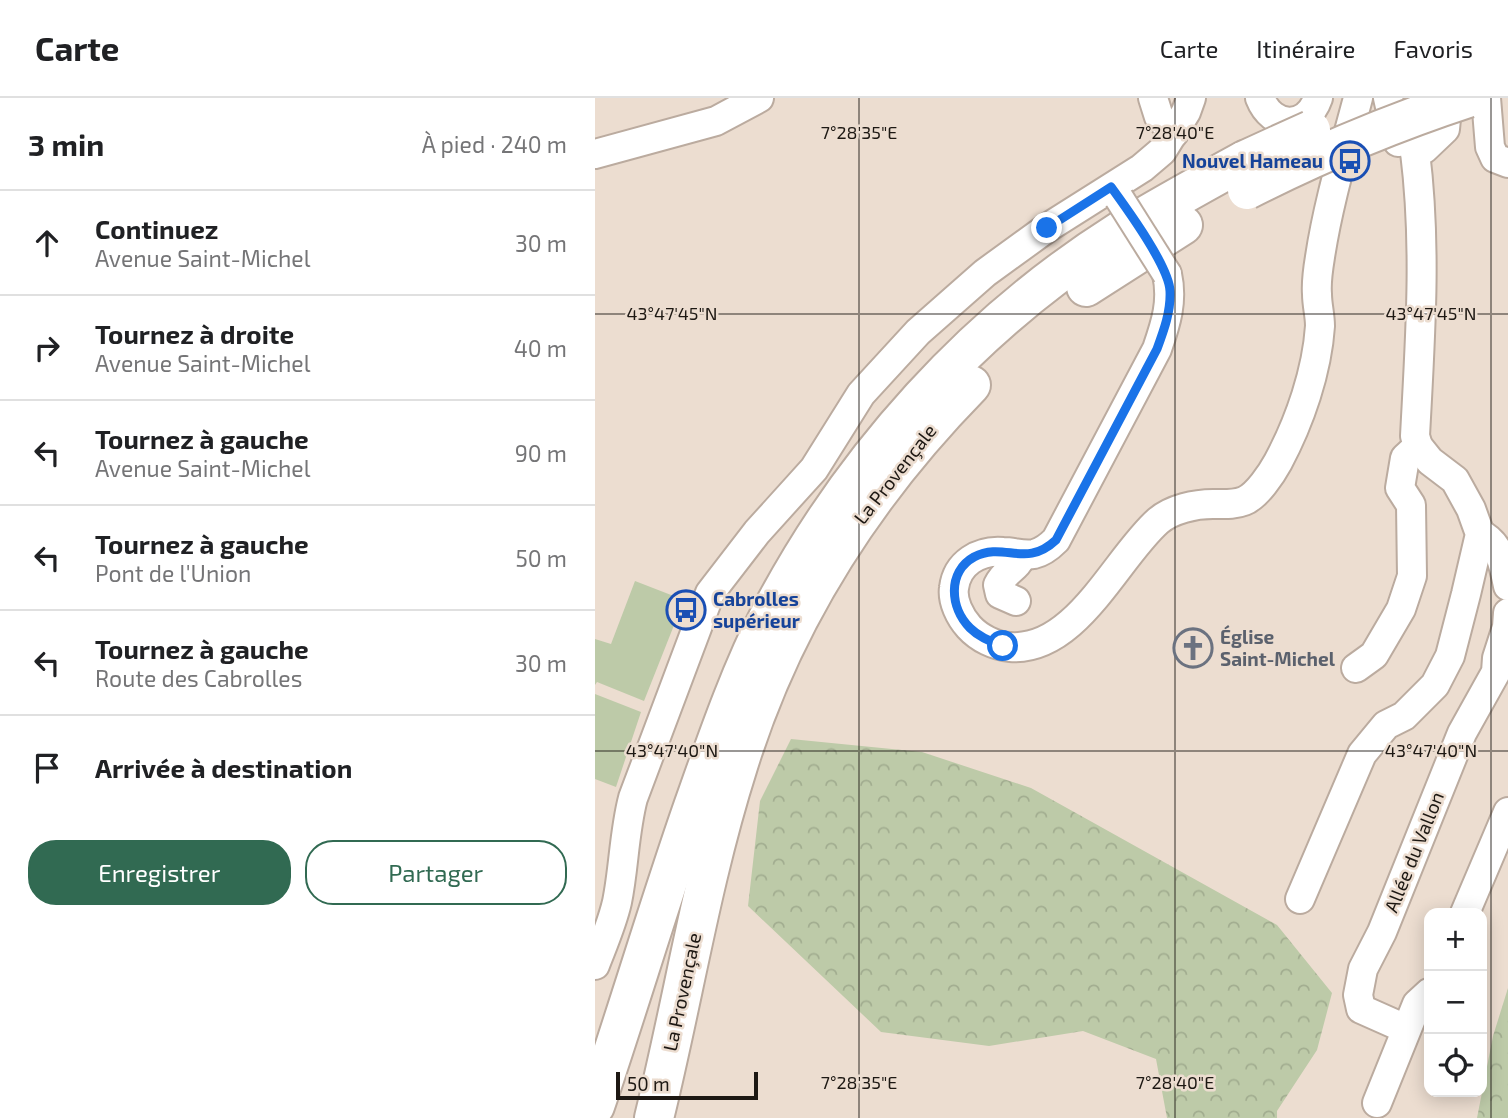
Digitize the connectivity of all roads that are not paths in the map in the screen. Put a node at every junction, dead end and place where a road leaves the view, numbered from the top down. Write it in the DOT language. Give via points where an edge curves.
graph roads {
  1 [pos="759,98"];
  2 [pos="1153,98"];
  3 [pos="1191,98"];
  4 [pos="1260,98"];
  5 [pos="1318,98"];
  6 [pos="1358,98"];
  7 [pos="1389,98"];
  8 [pos="1448,98"];
  9 [pos="1468,98"];
  10 [pos="1486,98"];
  11 [pos="1174,133"];
  12 [pos="1415,152"];
  13 [pos="595,154"];
  14 [pos="1508,163"];
  15 [pos="1246,175"];
  16 [pos="1115,193"];
  17 [pos="1418,446"];
  18 [pos="1480,534"];
  19 [pos="1022,555"];
  20 [pos="1508,586"];
  21 [pos="1016,601"];
  22 [pos="1508,613"];
  23 [pos="1356,668"];
  24 [pos="1508,812"];
  25 [pos="1300,899"];
  26 [pos="1467,908"];
  27 [pos="595,965"];
  28 [pos="1424,998"];
  29 [pos="1406,1028"];
  30 [pos="1377,1103"];
  31 [pos="595,1106"];
  32 [pos="654,1118"];
  1 -- 13 [label="street" via="716,121"];
  2 -- 11 [label="street" via="1159,117"];
  3 -- 11 [label="street"];
  4 -- 5 [label="street" via="1272,117 1285,122 1305,117"];
  6 -- 19 [label="street" via="1319,258 1320,324 1312,374 1278,463 1244,501 1194,506 1159,520 1081,612 1052,637 1033,645 1003,646 967,625 955,605 955,581 974,557 1004,551"];
  7 -- 12 [label="street" via="1398,142"];
  7 -- 15 [label="highway, La Provençale, bridge" via="1318,127"];
  8 -- 12 [label="street" via="1445,129"];
  9 -- 15 [label="highway, La Provençale, bridge" via="1322,154"];
  10 -- 14 [label="street" via="1490,147 1495,158"];
  11 -- 16 [label="street" via="1162,151"];
  12 -- 17 [label="street" via="1422,227"];
  15 -- 31 [label="highway, La Provençale" via="1118,233 1010,312 909,411 830,513 772,612 719,733"];
  15 -- 32 [label="highway, La Provençale" via="1190,220 1067,301 1008,350 905,458 831,562 779,660 738,765 706,884"];
  16 -- 19 [label="street, bridge" via="1167,274 1167,322 1137,389 1056,540 1047,549"];
  16 -- 27 [label="street" via="1047,228 985,273 909,340 861,394 801,486 757,532 710,593 636,785 615,908"];
  17 -- 18 [label="street" via="1455,480"];
  17 -- 23 [label="street" via="1405,458 1400,488 1411,505 1412,576 1401,609 1374,654"];
  18 -- 20 [label="street" via="1490,539 1504,563"];
  18 -- 25 [label="street" via="1450,656 1435,685 1404,716 1386,725 1362,754"];
  19 -- 21 [label="street" via="998,585 1000,594"];
  22 -- 29 [label="street, Allée du Vallon" via="1496,672 1462,733 1363,969 1360,1009"];
  24 -- 26 [label="street"];
  28 -- 29 [label="street"];
  29 -- 30 [label="street"];
}
